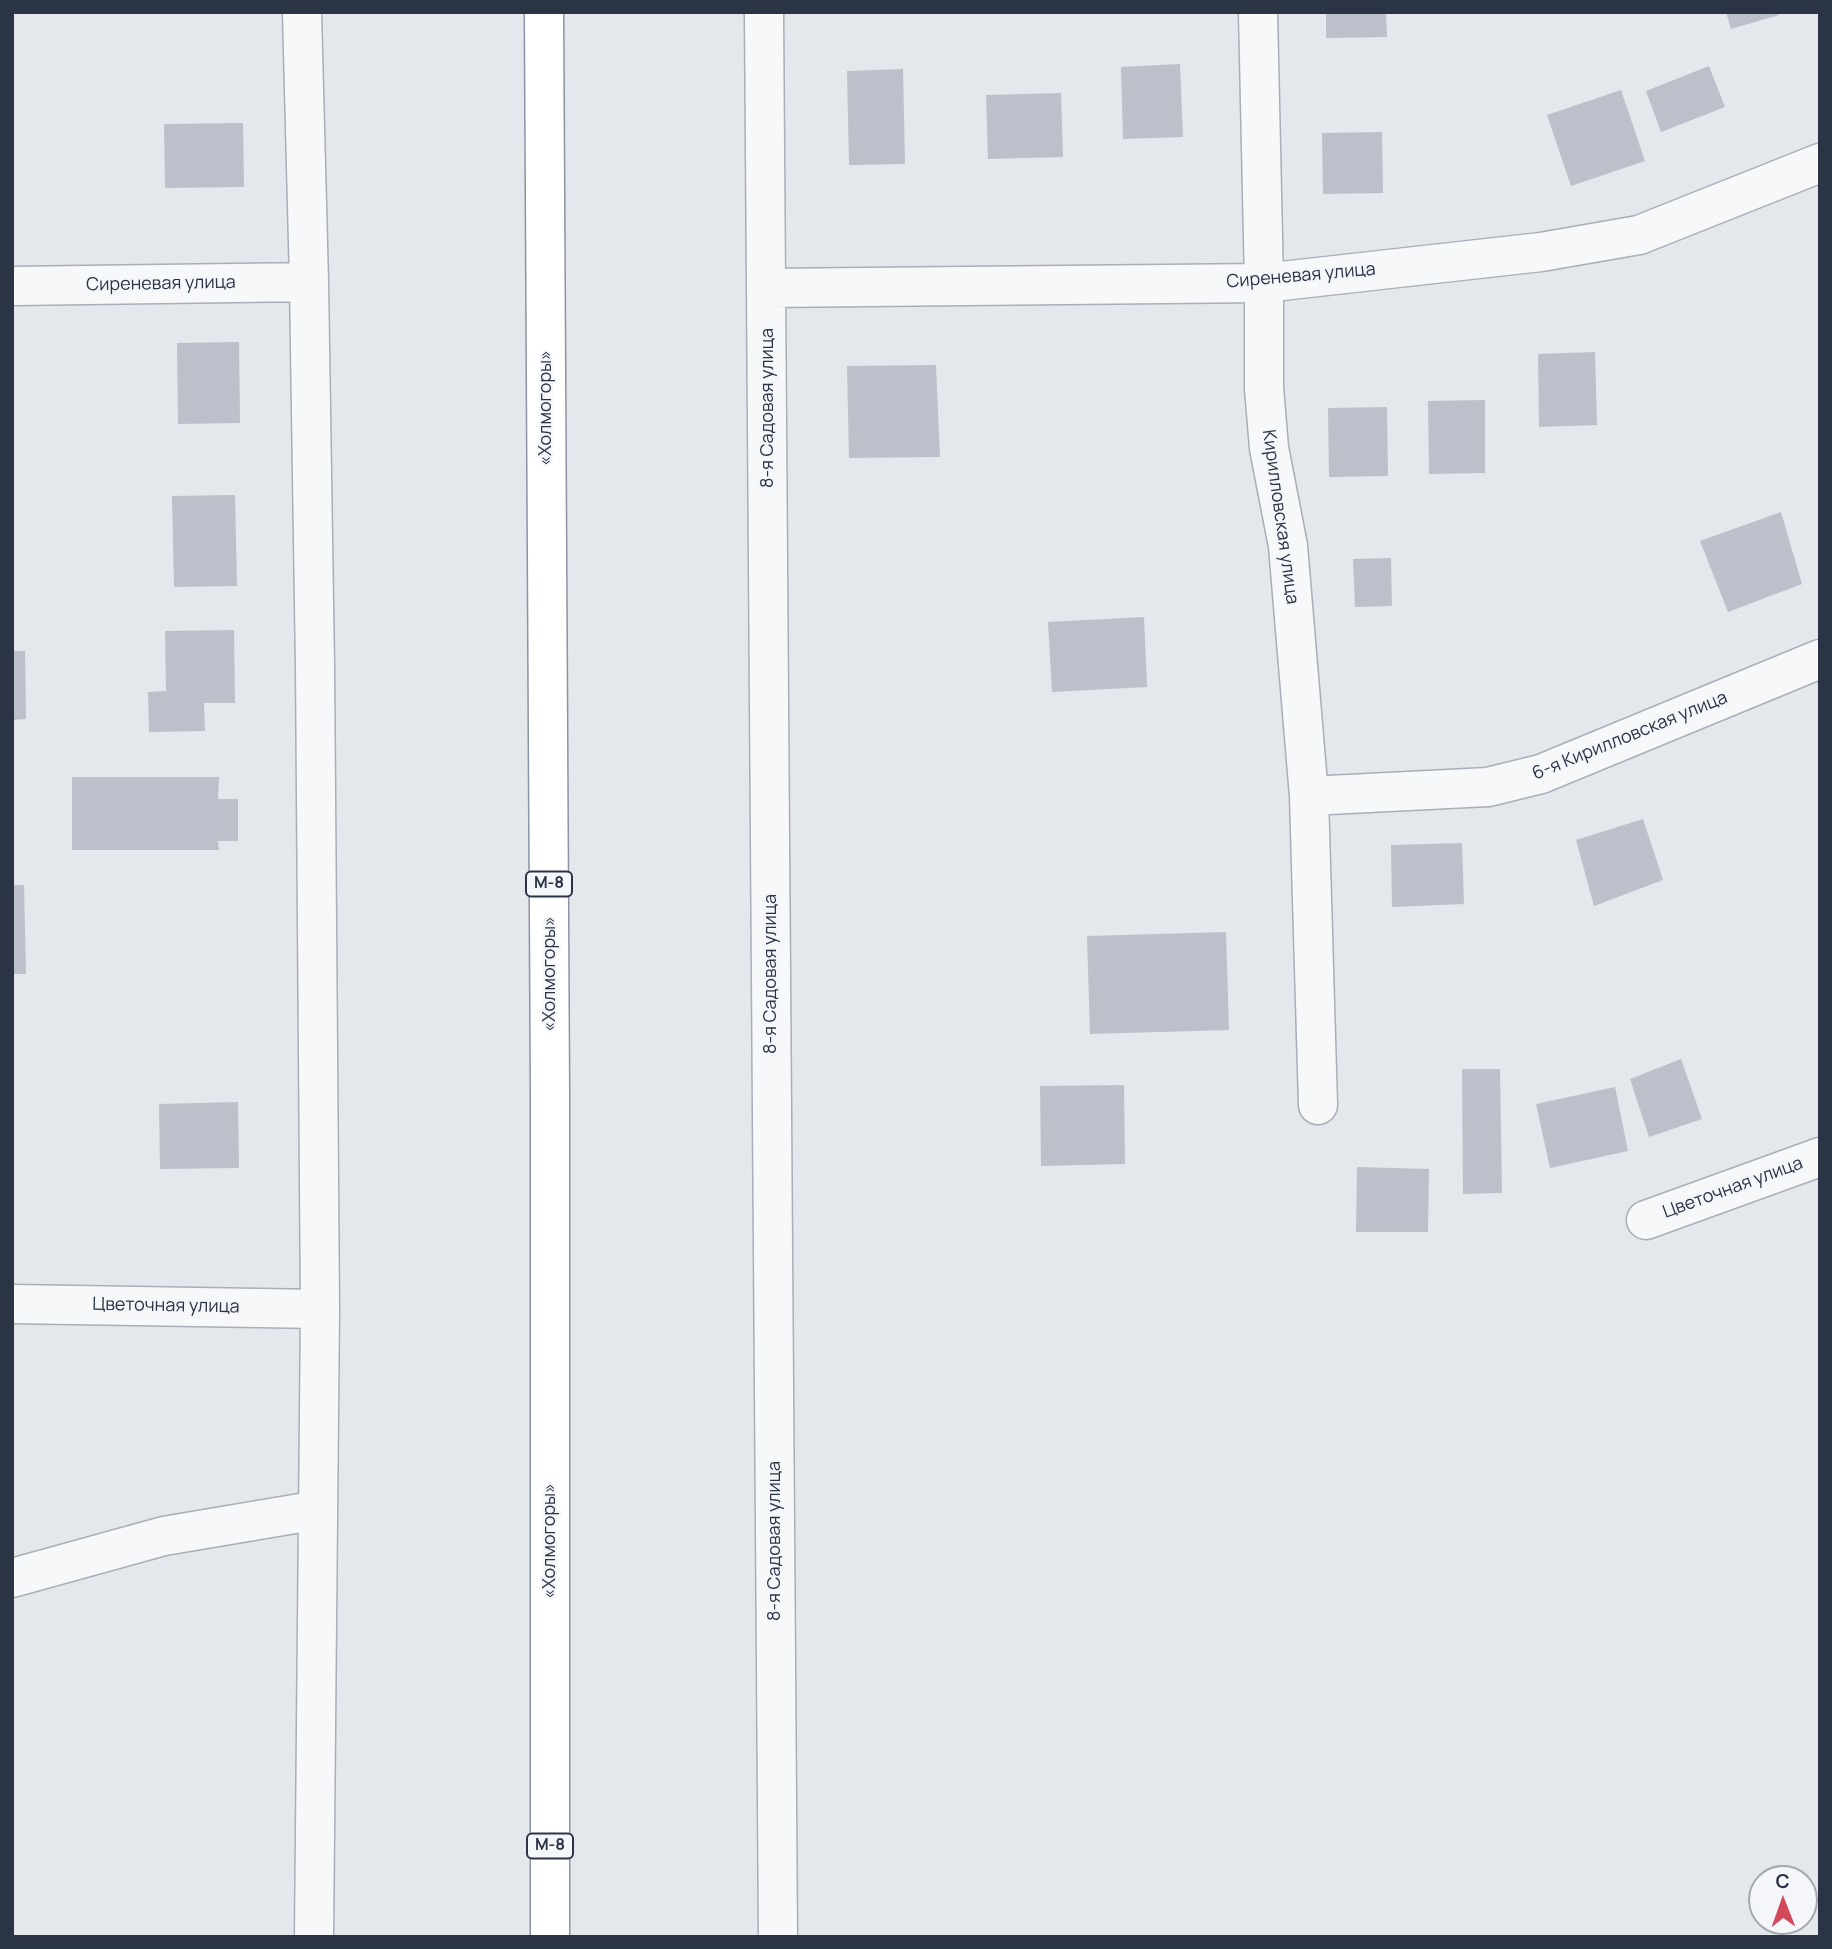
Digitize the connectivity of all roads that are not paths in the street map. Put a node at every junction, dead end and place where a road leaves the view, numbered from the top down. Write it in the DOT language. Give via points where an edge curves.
graph roads {
  1 [pos="302,12"];
  2 [pos="544,12"];
  3 [pos="764,12"];
  4 [pos="1258,12"];
  5 [pos="1820,163"];
  6 [pos="309,282"];
  7 [pos="1264,283"];
  8 [pos="12,286"];
  9 [pos="767,288"];
  10 [pos="1820,659"];
  11 [pos="1309,796"];
  12 [pos="1318,1105"];
  13 [pos="1820,1157"];
  14 [pos="1646,1220"];
  15 [pos="12,1304"];
  16 [pos="320,1309"];
  17 [pos="318,1510"];
  18 [pos="12,1578"];
  19 [pos="314,1937"];
  20 [pos="550,1937"];
  21 [pos="778,1937"];
  1 -- 6 [label="street"];
  2 -- 20 [label="highway, «Холмогоры» / М-8" via="551,1094"];
  3 -- 9 [label="street, 8-я Садовая улица"];
  4 -- 7 [label="street, Кирилловская улица"];
  5 -- 7 [label="street, Сиреневая улица" via="1639,235 1541,253"];
  6 -- 8 [label="street, Сиреневая улица"];
  6 -- 16 [label="street"];
  7 -- 9 [label="street, Сиреневая улица"];
  7 -- 11 [label="street, Кирилловская улица" via="1269,448 1288,545"];
  9 -- 21 [label="street, 8-я Садовая улица"];
  10 -- 11 [label="street, 6-я Кирилловская улица" via="1541,774 1488,787"];
  11 -- 12 [label="street, Кирилловская улица"];
  13 -- 14 [label="street, Цветочная улица"];
  15 -- 16 [label="street, Цветочная улица"];
  16 -- 17 [label="street"];
  17 -- 18 [label="street" via="164,1535"];
  17 -- 19 [label="street"];
}
